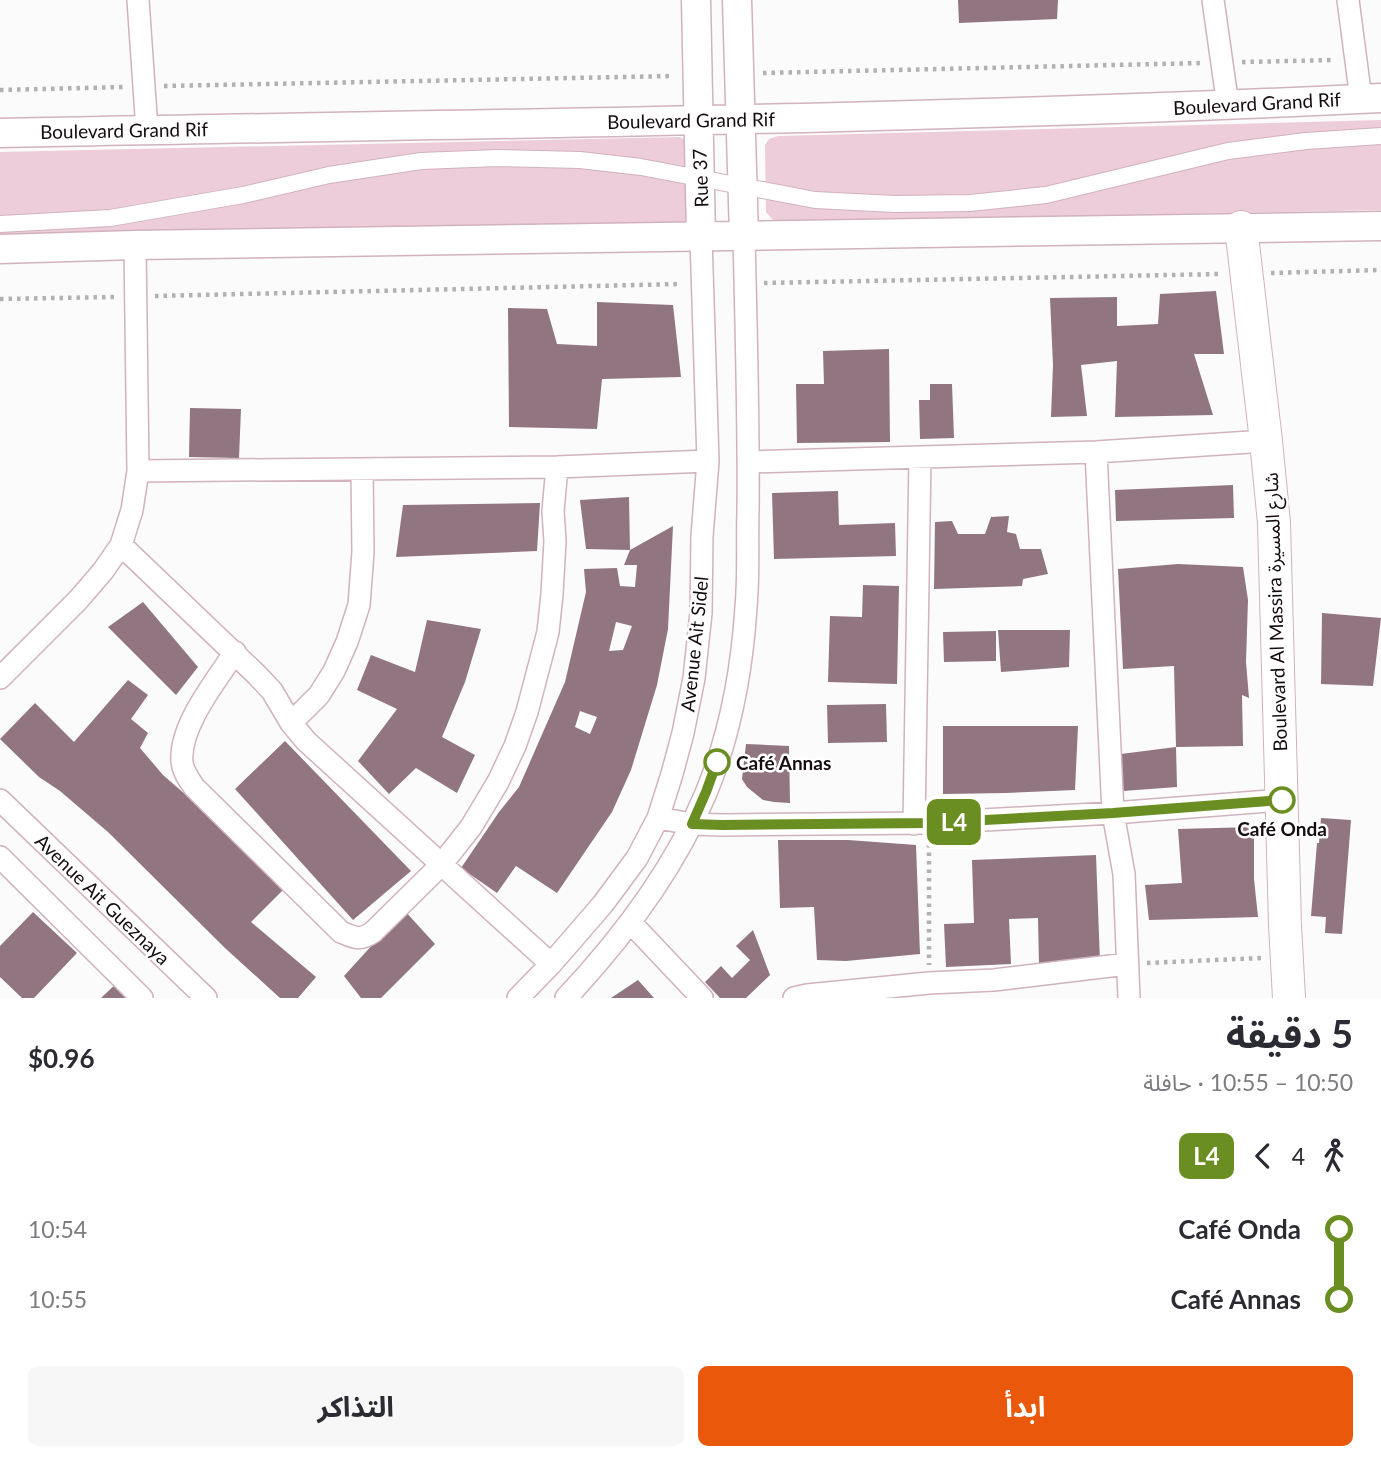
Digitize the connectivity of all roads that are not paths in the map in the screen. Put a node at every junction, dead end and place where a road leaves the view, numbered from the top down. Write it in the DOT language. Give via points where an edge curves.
graph roads {
  1 [pos="138,0"];
  2 [pos="696,0"];
  3 [pos="737,0"];
  4 [pos="1213,0"];
  5 [pos="1348,0"];
  6 [pos="1371,98"];
  7 [pos="1228,106"];
  8 [pos="698,119"];
  9 [pos="741,119"];
  10 [pos="147,130"];
  11 [pos="0,133"];
  12 [pos="1381,136"];
  13 [pos="700,179"];
  14 [pos="743,186"];
  15 [pos="0,225"];
  16 [pos="1381,226"];
  17 [pos="1241,227"];
  18 [pos="744,236"];
  19 [pos="701,237"];
  20 [pos="135,245"];
  21 [pos="0,249"];
  22 [pos="1266,441"];
  23 [pos="1097,452"];
  24 [pos="920,458"];
  25 [pos="708,461"];
  26 [pos="749,462"];
  27 [pos="557,467"];
  28 [pos="362,470"];
  29 [pos="138,471"];
  30 [pos="121,545"];
  31 [pos="235,652"];
  32 [pos="0,678"];
  33 [pos="291,723"];
  34 [pos="0,800"];
  35 [pos="1282,800"];
  36 [pos="1113,813"];
  37 [pos="658,818"];
  38 [pos="692,824"];
  39 [pos="921,824"];
  40 [pos="441,865"];
  41 [pos="4,869"];
  42 [pos="631,923"];
  43 [pos="551,964"];
  44 [pos="1127,964"];
  45 [pos="142,998"];
  46 [pos="206,998"];
  47 [pos="518,998"];
  48 [pos="566,998"];
  49 [pos="702,998"];
  50 [pos="793,998"];
  51 [pos="1129,998"];
  52 [pos="1289,998"];
  1 -- 10 [label="street"];
  2 -- 8 [label="street, Rue 37"];
  3 -- 9 [label="street"];
  4 -- 7 [label="street"];
  5 -- 6 [label="street"];
  6 -- 7 [label="street, Boulevard Grand Rif"];
  7 -- 9 [label="street, Boulevard Grand Rif"];
  8 -- 9 [label="street, Boulevard Grand Rif"];
  8 -- 10 [label="street, Boulevard Grand Rif"];
  8 -- 13 [label="street, Rue 37"];
  9 -- 14 [label="street"];
  10 -- 11 [label="street, Boulevard Grand Rif"];
  12 -- 14 [label="street" via="1228,151 1046,195 970,203 816,200"];
  13 -- 14 [label="street"];
  13 -- 15 [label="street" via="580,160 421,161 110,218"];
  13 -- 19 [label="street, Rue 37"];
  14 -- 18 [label="street"];
  16 -- 17 [label="street"];
  17 -- 18 [label="street"];
  17 -- 22 [label="main road, Boulevard Al Massira شارع المسيرة"];
  18 -- 19 [label="street"];
  18 -- 26 [label="street"];
  19 -- 20 [label="street"];
  19 -- 25 [label="street, Avenue Ait Sidel"];
  20 -- 21 [label="street"];
  20 -- 29 [label="street"];
  22 -- 23 [label="street"];
  22 -- 35 [label="main road, Boulevard Al Massira شارع المسيرة" via="1274,523"];
  23 -- 24 [label="street"];
  23 -- 36 [label="street"];
  24 -- 26 [label="street"];
  24 -- 39 [label="street"];
  25 -- 27 [label="street"];
  25 -- 37 [label="street, Avenue Ait Sidel" via="694,678"];
  26 -- 38 [label="street" via="746,607 738,677 717,762"];
  27 -- 28 [label="street"];
  27 -- 40 [label="street" via="548,632 527,712 498,782"];
  28 -- 29 [label="street"];
  28 -- 33 [label="street" via="359,605 334,671 319,695"];
  29 -- 30 [label="street"];
  30 -- 31 [label="street"];
  30 -- 32 [label="street" via="79,599"];
  31 -- 33 [label="street" via="272,691"];
  31 -- 40 [label="street" via="203,700 182,750 182,764 194,787 351,937 373,932"];
  33 -- 40 [label="street"];
  34 -- 46 [label="street, Avenue Ait Gueznaya"];
  35 -- 36 [label="street"];
  35 -- 52 [label="main road, Boulevard Al Massira شارع المسيرة"];
  36 -- 39 [label="street"];
  36 -- 44 [label="street" via="1124,874"];
  37 -- 38 [label="street"];
  37 -- 43 [label="street, Avenue Ait Sidel" via="637,858"];
  38 -- 39 [label="street"];
  38 -- 42 [label="street"];
  40 -- 43 [label="street"];
  41 -- 45 [label="street"];
  42 -- 48 [label="street"];
  42 -- 49 [label="street"];
  43 -- 47 [label="street, Avenue Ait Sidel"];
  44 -- 50 [label="street"];
  44 -- 51 [label="street"];
}
